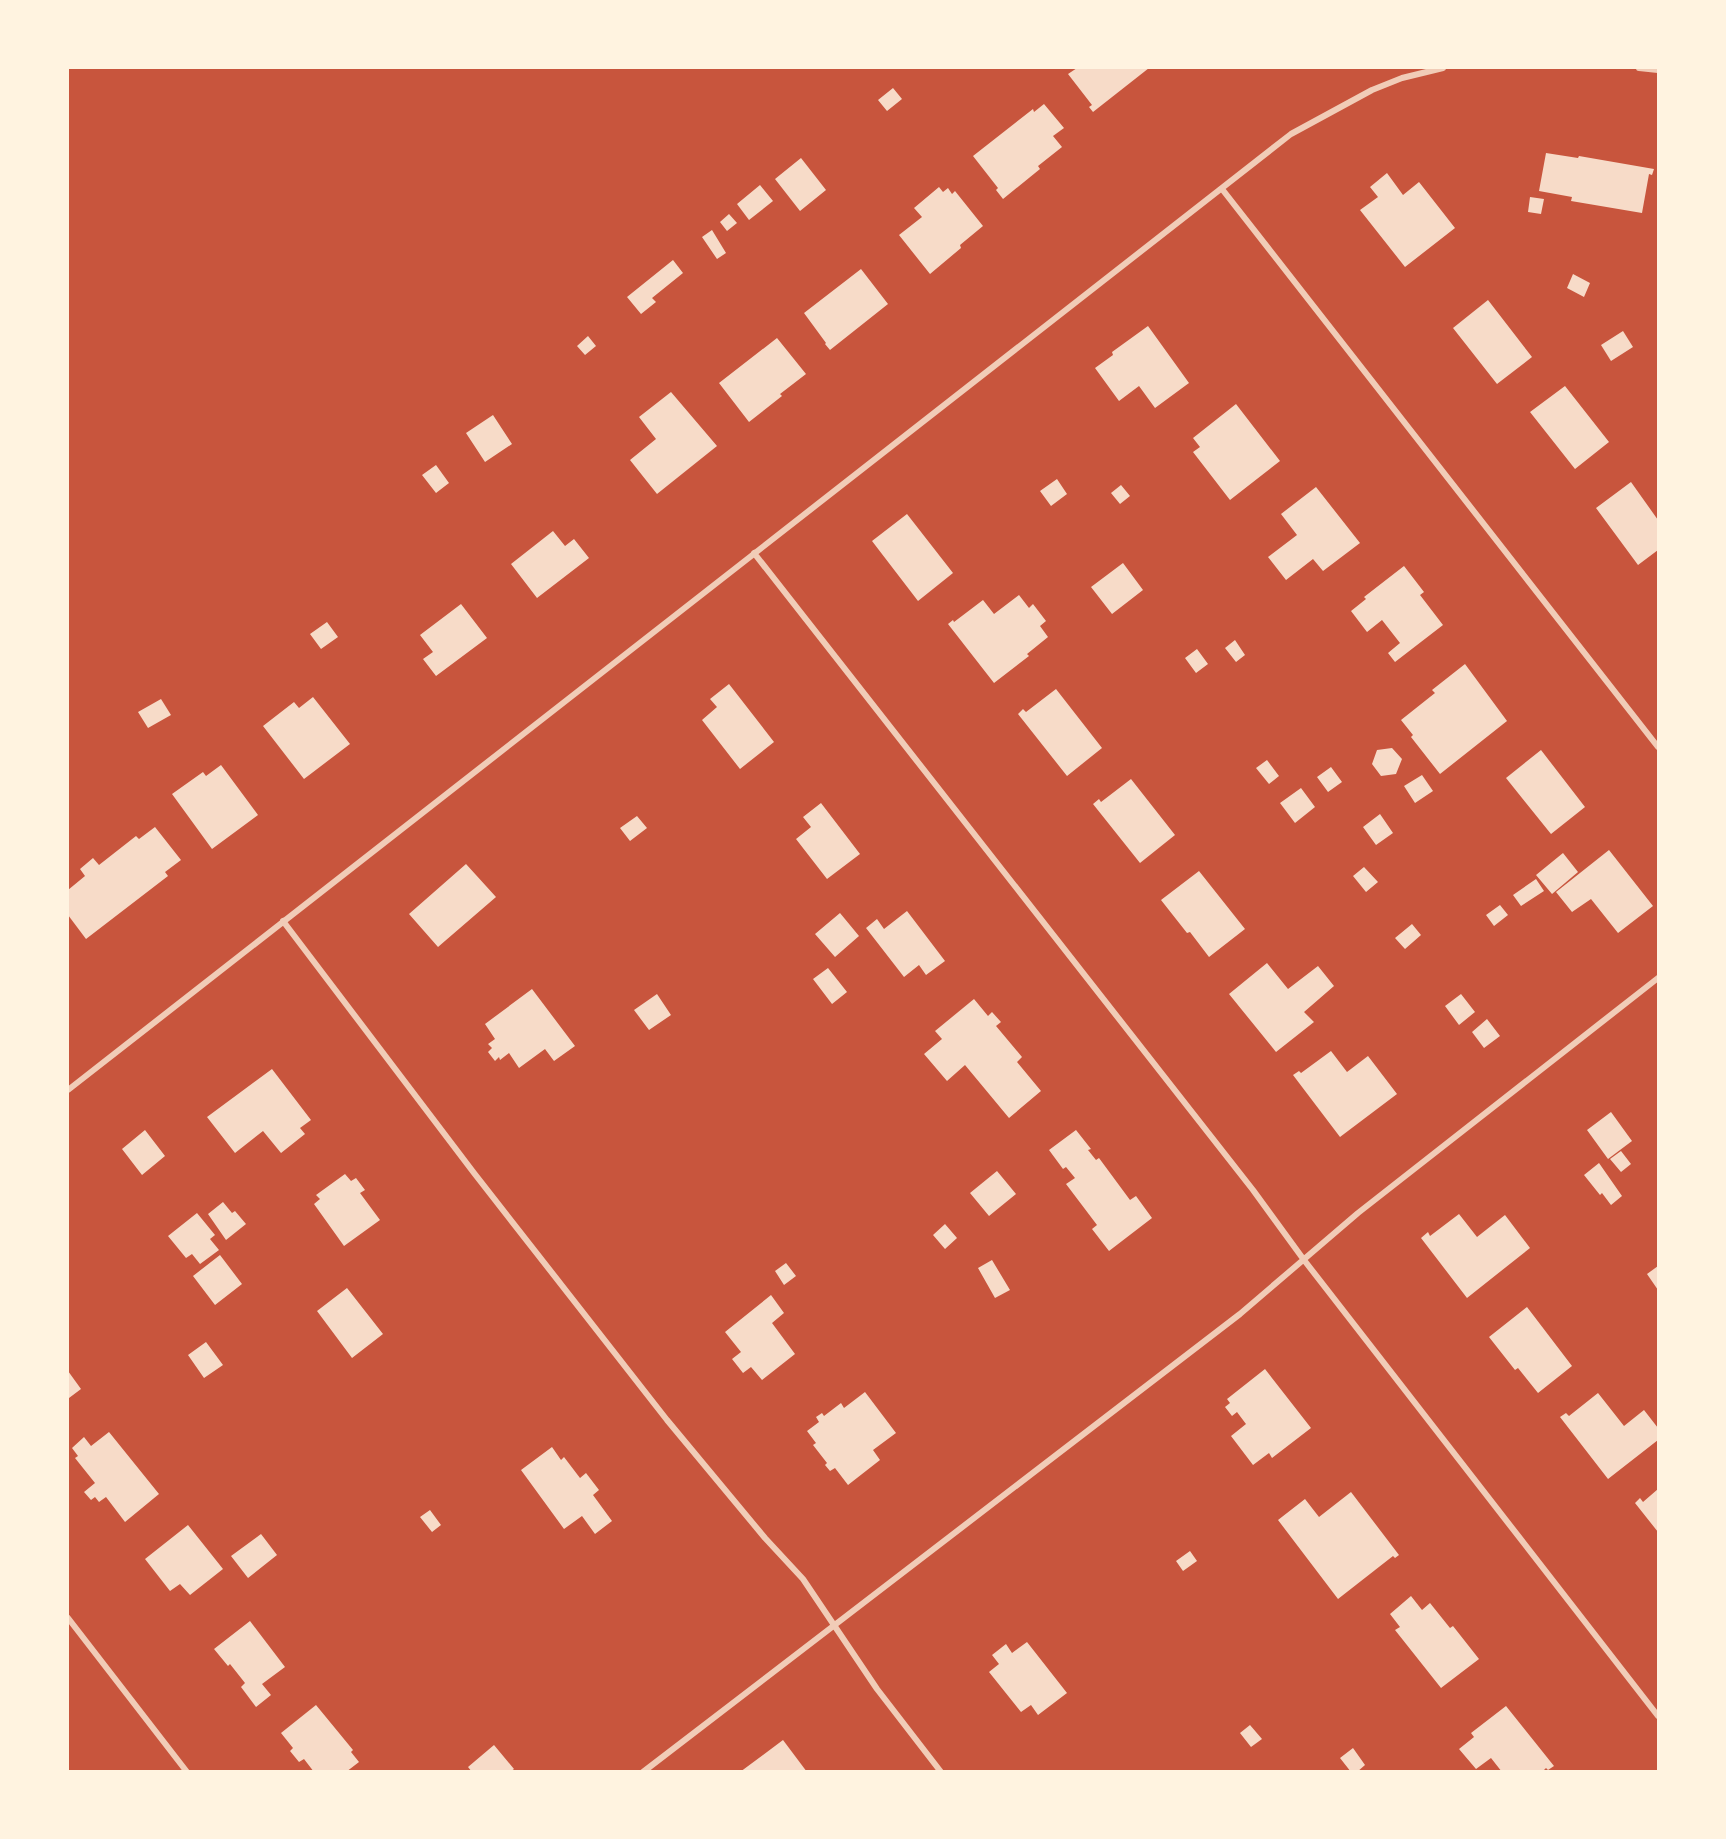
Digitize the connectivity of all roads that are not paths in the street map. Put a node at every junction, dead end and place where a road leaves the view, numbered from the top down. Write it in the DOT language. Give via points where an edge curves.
graph roads {
  1 [pos="1443,68"];
  2 [pos="1639,68"];
  3 [pos="1659,70"];
  4 [pos="1222,189"];
  5 [pos="754,554"];
  6 [pos="1659,747"];
  7 [pos="283,921"];
  8 [pos="1659,978"];
  9 [pos="68,1090"];
  10 [pos="1304,1260"];
  11 [pos="68,1618"];
  12 [pos="833,1626"];
  13 [pos="1659,1716"];
  14 [pos="187,1772"];
  15 [pos="643,1772"];
  16 [pos="941,1772"];
  1 -- 4 [label="street" via="1372,90 1291,134"];
  2 -- 3 [label="street"];
  4 -- 5 [label="street"];
  4 -- 6 [label="street"];
  5 -- 7 [label="street"];
  5 -- 10 [label="street"];
  7 -- 9 [label="street"];
  7 -- 12 [label="street" via="668,1420 803,1579"];
  8 -- 10 [label="street" via="1358,1213"];
  10 -- 12 [label="street" via="1240,1314"];
  10 -- 13 [label="street"];
  11 -- 14 [label="street"];
  12 -- 15 [label="street"];
  12 -- 16 [label="street"];
}
